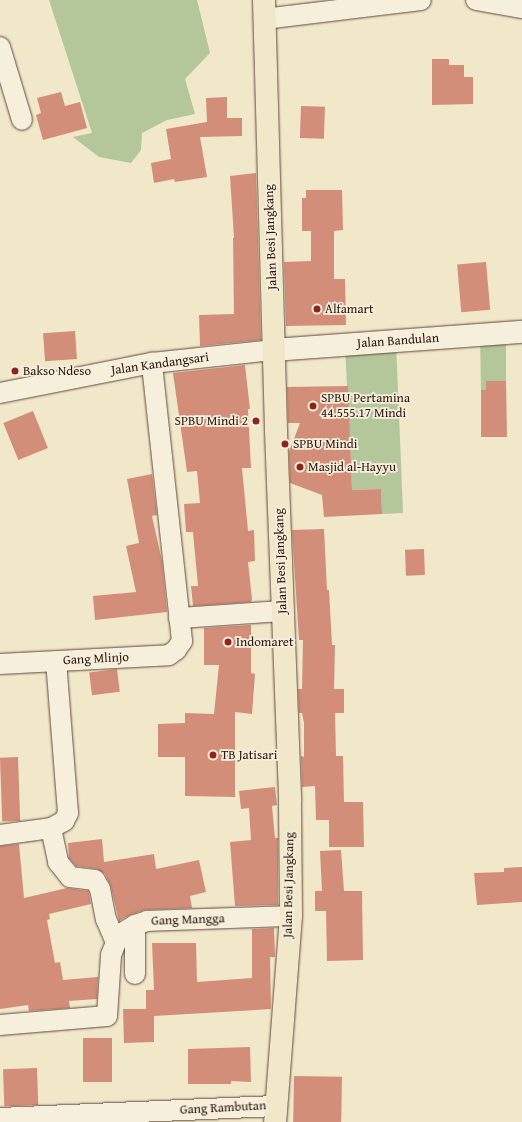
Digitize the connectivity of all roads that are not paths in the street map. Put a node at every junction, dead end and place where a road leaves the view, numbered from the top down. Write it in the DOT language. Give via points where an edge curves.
graph roads {
  1 [pos="420,0"];
  2 [pos="476,0"];
  3 [pos="502,3"];
  4 [pos="522,8"];
  5 [pos="264,9"];
  6 [pos="0,47"];
  7 [pos="22,120"];
  8 [pos="522,332"];
  9 [pos="274,350"];
  10 [pos="152,363"];
  11 [pos="0,392"];
  12 [pos="283,611"];
  13 [pos="179,618"];
  14 [pos="56,661"];
  15 [pos="0,664"];
  16 [pos="51,828"];
  17 [pos="0,835"];
  18 [pos="291,916"];
  19 [pos="135,925"];
  20 [pos="116,942"];
  21 [pos="135,974"];
  22 [pos="0,1025"];
  23 [pos="276,1114"];
  24 [pos="0,1118"];
  1 -- 5 [label="street"];
  2 -- 3 [label="street"];
  3 -- 4 [label="street"];
  5 -- 9 [label="main road, Jalan Besi Jangkang"];
  6 -- 7 [label="street"];
  8 -- 9 [label="street, Jalan Bandulan"];
  9 -- 10 [label="street, Jalan Kandangsari"];
  9 -- 12 [label="main road, Jalan Besi Jangkang"];
  10 -- 11 [label="street, Jalan Kandangsari"];
  10 -- 13 [label="street"];
  12 -- 13 [label="street"];
  12 -- 18 [label="main road, Jalan Besi Jangkang" via="290,801"];
  13 -- 14 [label="street, Gang Mlinjo" via="182,641 169,655"];
  14 -- 15 [label="street"];
  14 -- 16 [label="street, Gang Mlinjo" via="68,813 64,821"];
  16 -- 17 [label="street, Gang Mlinjo"];
  16 -- 20 [label="street" via="58,862 70,877 95,880 100,889 106,919"];
  18 -- 19 [label="street, Gang Mangga" via="147,921"];
  18 -- 23 [label="main road, Jalan Besi Jangkang"];
  19 -- 20 [label="street" via="119,935"];
  19 -- 21 [label="street, Gang Mangga"];
  20 -- 22 [label="street" via="111,955 107,1016"];
  23 -- 24 [label="street, Gang Rambutan"];
}
